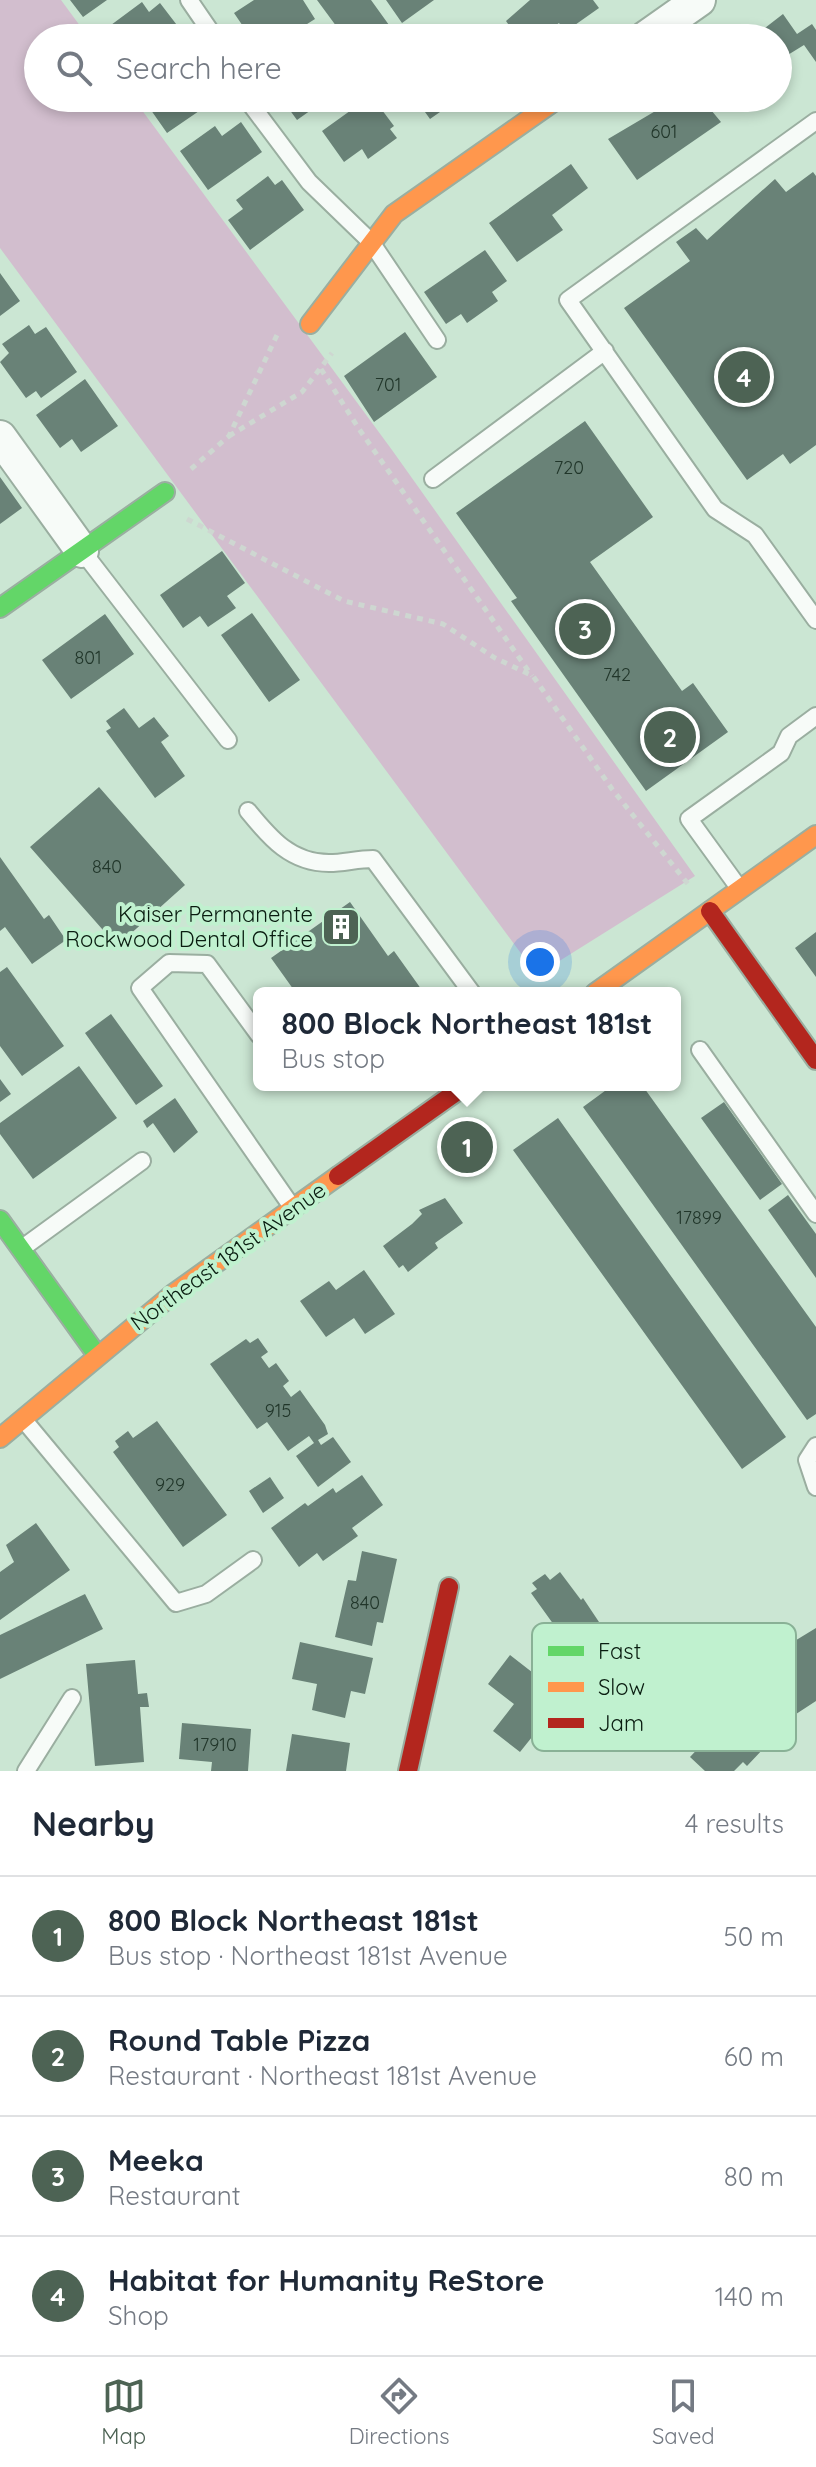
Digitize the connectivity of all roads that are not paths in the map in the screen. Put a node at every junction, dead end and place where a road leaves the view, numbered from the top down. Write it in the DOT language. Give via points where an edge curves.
graph roads {
  1 [pos="189,0"];
  2 [pos="699,0"];
  3 [pos="205,24"];
  4 [pos="665,24"];
  5 [pos="256,112"];
  6 [pos="539,112"];
  7 [pos="816,121"];
  8 [pos="371,242"];
  9 [pos="310,324"];
  10 [pos="437,340"];
  11 [pos="605,351"];
  12 [pos="0,437"];
  13 [pos="433,479"];
  14 [pos="165,492"];
  15 [pos="82,551"];
  16 [pos="0,608"];
  17 [pos="816,620"];
  18 [pos="816,716"];
  19 [pos="228,740"];
  20 [pos="248,811"];
  21 [pos="816,835"];
  22 [pos="740,890"];
  23 [pos="710,911"];
  24 [pos="468,987"];
  25 [pos="603,987"];
  26 [pos="253,1027"];
  27 [pos="700,1050"];
  28 [pos="816,1060"];
  29 [pos="458,1091"];
  30 [pos="142,1161"];
  31 [pos="293,1208"];
  32 [pos="816,1214"];
  33 [pos="0,1220"];
  34 [pos="21,1249"];
  35 [pos="97,1355"];
  36 [pos="22,1418"];
  37 [pos="0,1438"];
  38 [pos="816,1446"];
  39 [pos="816,1487"];
  40 [pos="253,1560"];
  41 [pos="449,1587"];
  42 [pos="72,1698"];
  43 [pos="26,1771"];
  44 [pos="408,1771"];
  1 -- 3 [label="lane"];
  2 -- 4 [label="street"];
  5 -- 8 [label="lane" via="309,182"];
  6 -- 8 [label="street" via="394,214"];
  7 -- 11 [label="lane" via="568,300"];
  8 -- 9 [label="street"];
  8 -- 10 [label="lane"];
  11 -- 13 [label="lane"];
  11 -- 17 [label="lane" via="715,509 755,535"];
  12 -- 15 [label="street"];
  14 -- 15 [label="street"];
  15 -- 16 [label="street"];
  15 -- 19 [label="lane"];
  18 -- 22 [label="lane" via="789,736 781,753 689,819"];
  20 -- 24 [label="lane" via="276,844 304,860 373,859"];
  21 -- 22 [label="street"];
  22 -- 23 [label="street"];
  23 -- 25 [label="street"];
  23 -- 28 [label="street"];
  26 -- 31 [label="lane" via="207,964 169,963 140,988"];
  27 -- 32 [label="lane"];
  29 -- 31 [label="street, Northeast 181st Avenue"];
  30 -- 34 [label="lane"];
  31 -- 35 [label="street, Northeast 181st Avenue"];
  33 -- 34 [label="street"];
  34 -- 35 [label="street"];
  35 -- 36 [label="street, Northeast 181st Avenue"];
  36 -- 37 [label="street, Northeast 181st Avenue"];
  36 -- 40 [label="lane" via="176,1603 206,1594"];
  38 -- 39 [label="lane" via="807,1460"];
  41 -- 44 [label="street"];
  42 -- 43 [label="lane"];
}
